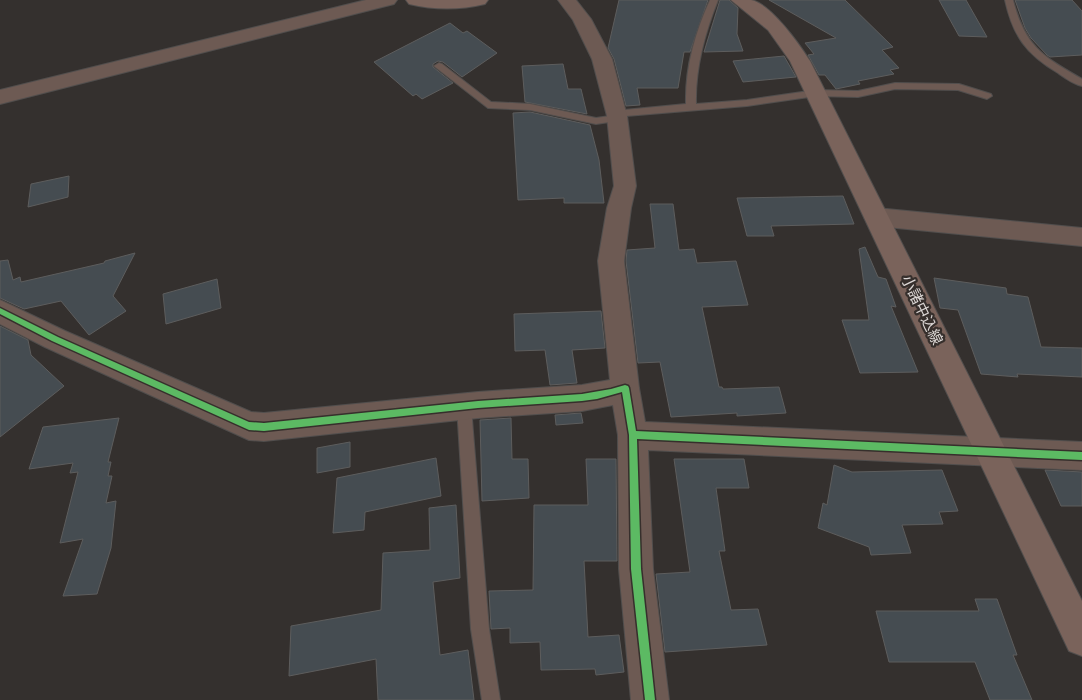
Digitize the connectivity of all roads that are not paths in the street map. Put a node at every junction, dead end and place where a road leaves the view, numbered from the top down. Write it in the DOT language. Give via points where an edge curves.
graph roads {
  1 [pos="388,0"];
  2 [pos="415,0"];
  3 [pos="479,0"];
  4 [pos="566,0"];
  5 [pos="714,0"];
  6 [pos="740,0"];
  7 [pos="1009,0"];
  8 [pos="439,66"];
  9 [pos="1082,83"];
  10 [pos="816,93"];
  11 [pos="987,96"];
  12 [pos="0,97"];
  13 [pos="691,108"];
  14 [pos="617,116"];
  15 [pos="876,217"];
  16 [pos="1082,237"];
  17 [pos="0,311"];
  18 [pos="625,388"];
  19 [pos="464,407"];
  20 [pos="633,435"];
  21 [pos="992,452"];
  22 [pos="1082,456"];
  23 [pos="1082,638"];
  24 [pos="491,700"];
  25 [pos="650,700"];
  1 -- 12 [label="street"];
  2 -- 3 [label="main road" via="449,3"];
  4 -- 14 [label="street" via="585,24 602,59"];
  5 -- 13 [label="lane" via="698,50"];
  6 -- 10 [label="main road, 小諸中込線" via="766,18 788,42"];
  7 -- 9 [label="lane" via="1017,30 1030,50"];
  8 -- 14 [label="lane" via="488,105 530,106 596,122"];
  10 -- 11 [label="lane" via="858,94 896,86 923,86 959,87"];
  10 -- 13 [label="lane"];
  10 -- 15 [label="main road, 小諸中込線"];
  13 -- 14 [label="lane"];
  14 -- 18 [label="street" via="624,186 611,260"];
  15 -- 16 [label="street"];
  15 -- 21 [label="main road, 小諸中込線"];
  17 -- 19 [label="street" via="249,426"];
  18 -- 19 [label="street" via="607,395"];
  18 -- 20 [label="street"];
  19 -- 24 [label="lane" via="480,629"];
  20 -- 21 [label="street"];
  20 -- 25 [label="street" via="636,569"];
  21 -- 22 [label="street"];
  21 -- 23 [label="main road, 小諸中込線"];
}
